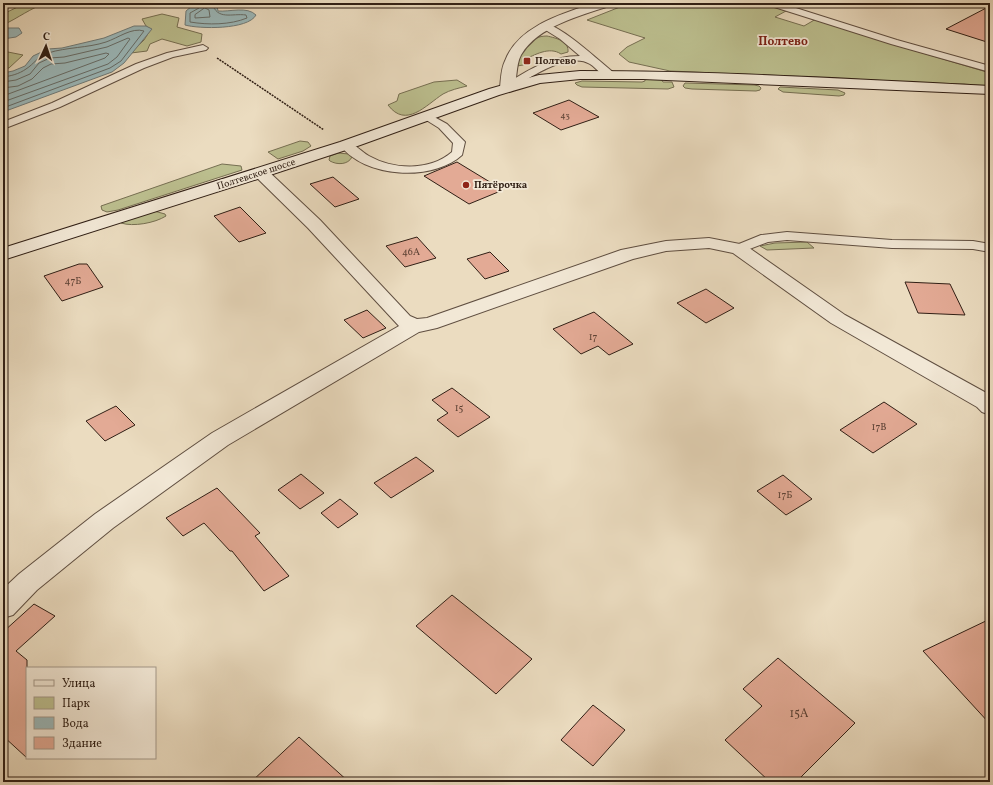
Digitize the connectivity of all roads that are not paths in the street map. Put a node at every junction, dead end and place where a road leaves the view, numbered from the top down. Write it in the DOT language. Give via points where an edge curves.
graph roads {
  1 [pos="605,3"];
  2 [pos="771,3"];
  3 [pos="546,27"];
  4 [pos="203,48"];
  5 [pos="594,61"];
  6 [pos="990,69"];
  7 [pos="610,75"];
  8 [pos="507,88"];
  9 [pos="990,90"];
  10 [pos="427,116"];
  11 [pos="3,126"];
  12 [pos="346,146"];
  13 [pos="261,173"];
  14 [pos="990,248"];
  15 [pos="739,249"];
  16 [pos="3,254"];
  17 [pos="414,326"];
  18 [pos="990,407"];
  19 [pos="3,607"];
  1 -- 3 [label="street"];
  2 -- 6 [label="lane"];
  3 -- 5 [label="lane"];
  3 -- 8 [label="street" via="528,38 516,52 509,71"];
  4 -- 11 [label="lane" via="140,66 56,105"];
  5 -- 7 [label="lane"];
  5 -- 8 [label="lane" via="574,58 549,62"];
  7 -- 8 [label="street, Полтевское шоссе" via="554,77"];
  7 -- 9 [label="street, Полтевское шоссе"];
  8 -- 10 [label="street, Полтевское шоссе"];
  10 -- 12 [label="street, Полтевское шоссе"];
  10 -- 12 [label="lane" via="443,126 459,142 458,154 454,158 435,166 406,171 365,160"];
  12 -- 13 [label="street, Полтевское шоссе"];
  13 -- 16 [label="street, Полтевское шоссе"];
  13 -- 17 [label="street" via="314,224 403,320"];
  14 -- 15 [label="lane" via="974,245 892,244 788,236 766,238"];
  15 -- 17 [label="street" via="710,243 666,246 628,254 430,324"];
  15 -- 18 [label="street" via="838,319"];
  17 -- 19 [label="street" via="220,439 104,521 28,582"];
}
